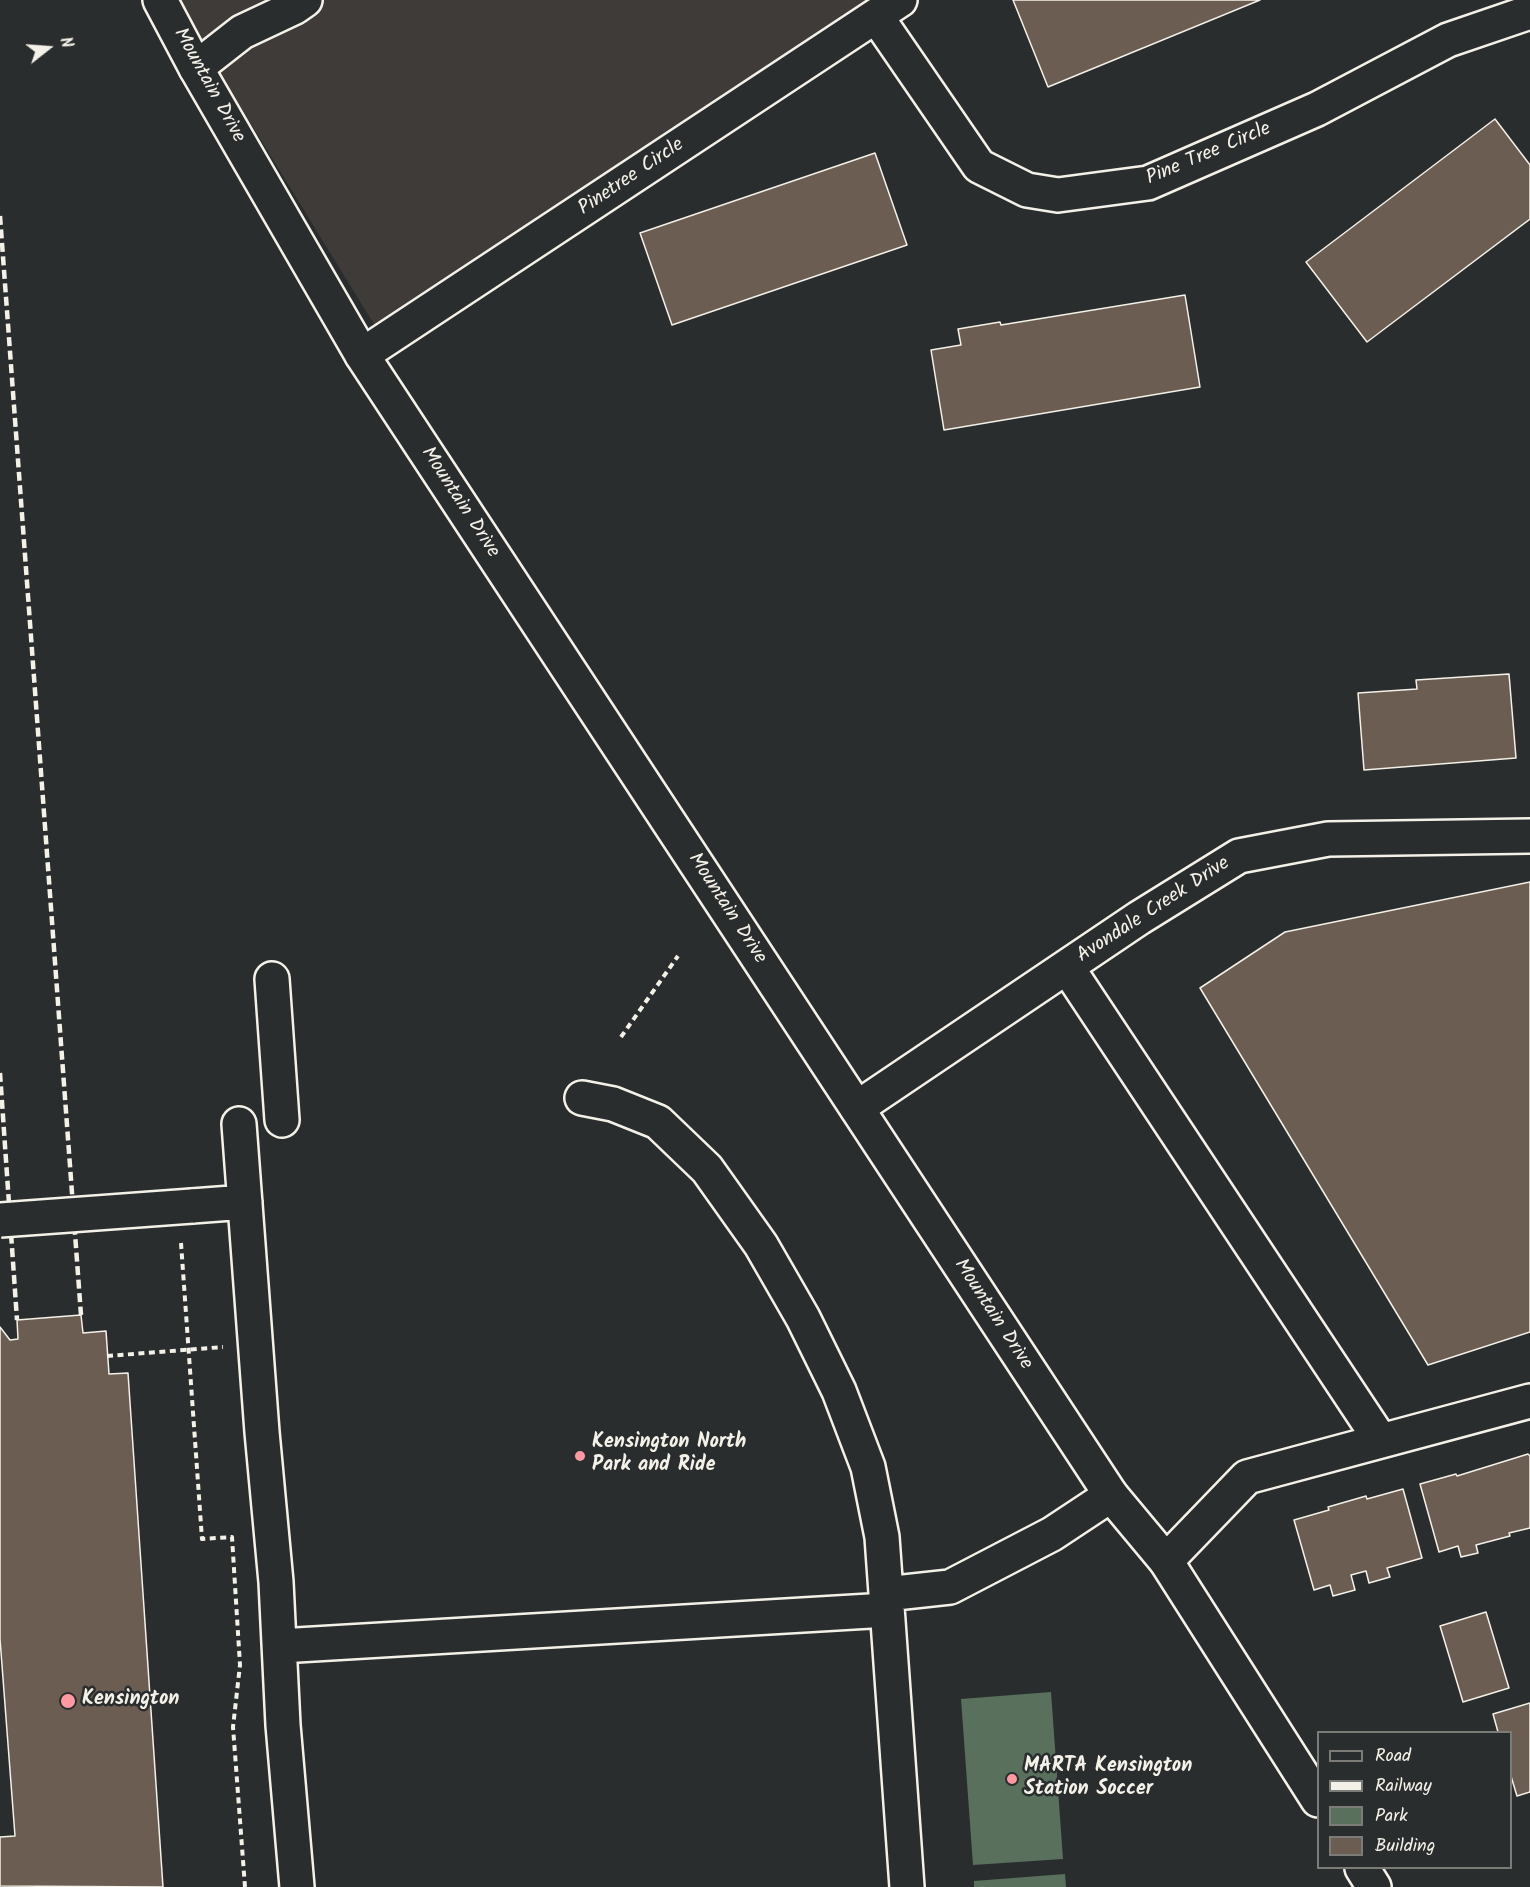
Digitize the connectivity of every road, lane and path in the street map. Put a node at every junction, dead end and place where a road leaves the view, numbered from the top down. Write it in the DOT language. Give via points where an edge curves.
graph roads {
  1 [pos="160,0"];
  2 [pos="305,0"];
  3 [pos="888,8"];
  4 [pos="1530,12"];
  5 [pos="196,68"];
  6 [pos="362,355"];
  7 [pos="1530,836"];
  8 [pos="678,956"];
  9 [pos="1067,967"];
  10 [pos="272,979"];
  11 [pos="621,1037"];
  12 [pos="582,1098"];
  13 [pos="856,1108"];
  14 [pos="282,1120"];
  15 [pos="239,1124"];
  16 [pos="244,1202"];
  17 [pos="0,1220"];
  18 [pos="181,1243"];
  19 [pos="255,1344"];
  20 [pos="189,1349"];
  21 [pos="107,1356"];
  22 [pos="1530,1401"];
  23 [pos="1382,1441"];
  24 [pos="1111,1495"];
  25 [pos="1166,1561"];
  26 [pos="887,1602"];
  27 [pos="280,1646"];
  28 [pos="1317,1798"];
  29 [pos="1363,1869"];
  30 [pos="245,1887"];
  31 [pos="297,1887"];
  32 [pos="907,1887"];
  33 [pos="1374,1887"];
  1 -- 5 [label="street, Mountain Drive"];
  2 -- 5 [label="street" via="242,32"];
  3 -- 4 [label="street, Pine Tree Circle" via="979,166 1027,190 1058,195 1148,183 1317,109 1448,40"];
  3 -- 6 [label="street, Pinetree Circle"];
  5 -- 6 [label="street, Mountain Drive"];
  6 -- 13 [label="street, Mountain Drive"];
  7 -- 9 [label="street, Avondale Creek Drive" via="1328,839 1239,856"];
  8 -- 11 [label="path"];
  9 -- 13 [label="street, Avondale Creek Drive"];
  9 -- 23 [label="street"];
  10 -- 14 [label="street"];
  12 -- 26 [label="street" via="613,1104 658,1122 707,1169 761,1245 839,1390 868,1467 882,1538"];
  13 -- 24 [label="street, Mountain Drive"];
  15 -- 16 [label="street"];
  16 -- 17 [label="street, bridge"];
  16 -- 19 [label="street"];
  18 -- 20 [label="path"];
  19 -- 20 [label="path"];
  19 -- 27 [label="street"];
  20 -- 21 [label="path"];
  20 -- 30 [label="path" via="202,1539 232,1537 240,1665 232,1727"];
  22 -- 23 [label="street"];
  23 -- 25 [label="street" via="1246,1477"];
  24 -- 25 [label="street, Mountain Drive"];
  24 -- 26 [label="street" via="1052,1534 950,1587"];
  25 -- 28 [label="street, Mountain Drive"];
  26 -- 27 [label="street"];
  26 -- 32 [label="street"];
  27 -- 31 [label="street"];
  29 -- 33 [label="street"];
}
